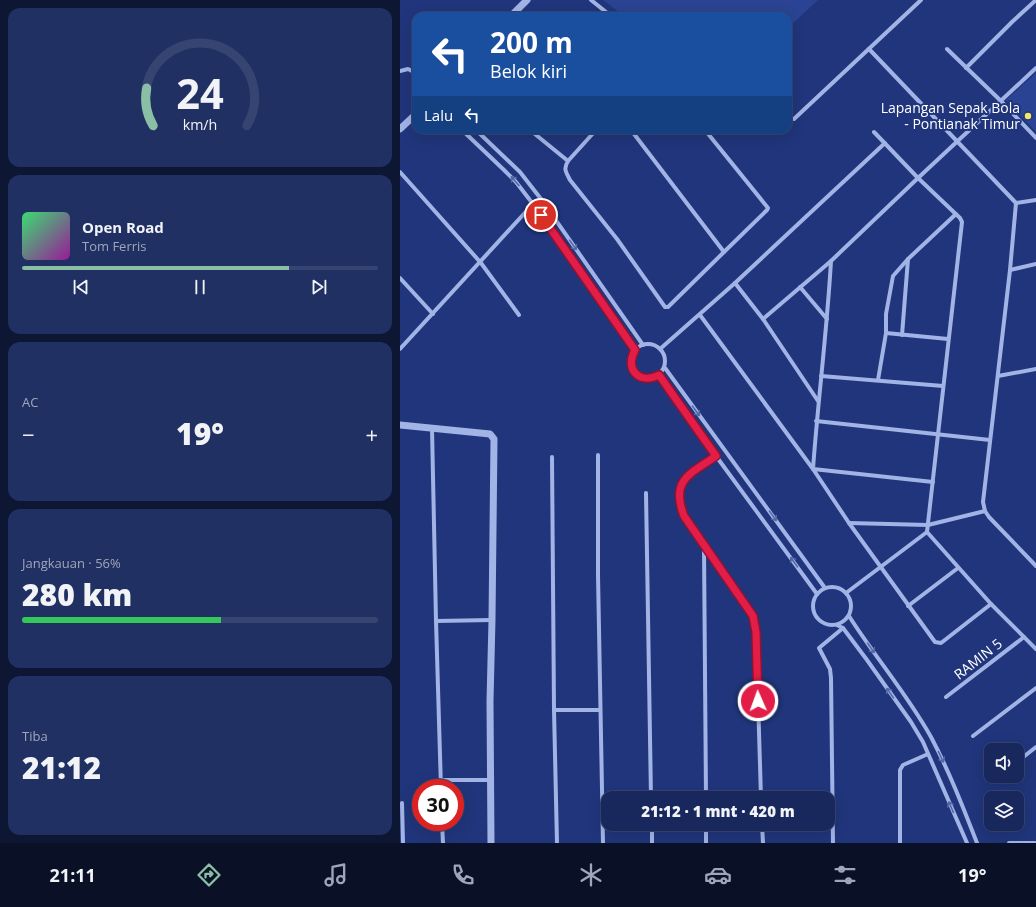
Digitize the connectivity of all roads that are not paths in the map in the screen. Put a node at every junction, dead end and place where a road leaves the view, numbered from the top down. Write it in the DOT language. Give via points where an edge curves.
graph roads {
  1 [pos="527,0"];
  2 [pos="591,0"];
  3 [pos="920,0"];
  4 [pos="1036,0"];
  5 [pos="515,12"];
  6 [pos="606,12"];
  7 [pos="947,48"];
  8 [pos="869,49"];
  9 [pos="966,68"];
  10 [pos="1036,68"];
  11 [pos="412,70"];
  12 [pos="400,71"];
  13 [pos="1001,101"];
  14 [pos="412,118"];
  15 [pos="794,119"];
  16 [pos="400,129"];
  17 [pos="874,132"];
  18 [pos="466,134"];
  19 [pos="480,134"];
  20 [pos="535,134"];
  21 [pos="592,134"];
  22 [pos="634,134"];
  23 [pos="708,134"];
  24 [pos="1036,138"];
  25 [pos="958,141"];
  26 [pos="885,143"];
  27 [pos="568,161"];
  28 [pos="400,172"];
  29 [pos="918,178"];
  30 [pos="541,199"];
  31 [pos="1036,200"];
  32 [pos="1016,203"];
  33 [pos="533,204"];
  34 [pos="956,214"];
  35 [pos="724,252"];
  36 [pos="908,258"];
  37 [pos="831,261"];
  38 [pos="481,263"];
  39 [pos="1036,264"];
  40 [pos="1010,270"];
  41 [pos="400,278"];
  42 [pos="735,283"];
  43 [pos="800,288"];
  44 [pos="433,314"];
  45 [pos="519,315"];
  46 [pos="700,315"];
  47 [pos="763,319"];
  48 [pos="827,319"];
  49 [pos="886,333"];
  50 [pos="902,335"];
  51 [pos="948,339"];
  52 [pos="643,345"];
  53 [pos="400,349"];
  54 [pos="660,349"];
  55 [pos="635,350"];
  56 [pos="664,368"];
  57 [pos="1036,369"];
  58 [pos="659,375"];
  59 [pos="821,376"];
  60 [pos="998,376"];
  61 [pos="878,380"];
  62 [pos="943,386"];
  63 [pos="818,400"];
  64 [pos="816,421"];
  65 [pos="400,425"];
  66 [pos="432,428"];
  67 [pos="938,434"];
  68 [pos="990,440"];
  69 [pos="598,456"];
  70 [pos="716,456"];
  71 [pos="552,457"];
  72 [pos="813,469"];
  73 [pos="933,482"];
  74 [pos="646,494"];
  75 [pos="985,511"];
  76 [pos="849,523"];
  77 [pos="928,525"];
  78 [pos="927,532"];
  79 [pos="704,547"];
  80 [pos="880,566"];
  81 [pos="1036,566"];
  82 [pos="958,568"];
  83 [pos="825,588"];
  84 [pos="846,593"];
  85 [pos="817,594"];
  86 [pos="991,604"];
  87 [pos="908,606"];
  88 [pos="849,616"];
  89 [pos="492,620"];
  90 [pos="436,621"];
  91 [pos="837,625"];
  92 [pos="843,628"];
  93 [pos="1024,638"];
  94 [pos="1036,649"];
  95 [pos="1036,688"];
  96 [pos="946,697"];
  97 [pos="554,710"];
  98 [pos="600,710"];
  99 [pos="973,736"];
  100 [pos="1036,747"];
  101 [pos="928,754"];
  102 [pos="1024,756"];
  103 [pos="441,779"];
  104 [pos="464,780"];
  105 [pos="491,780"];
  106 [pos="651,791"];
  107 [pos="706,791"];
  108 [pos="761,791"];
  109 [pos="402,803"];
  110 [pos="442,831"];
  111 [pos="652,831"];
  112 [pos="706,831"];
  113 [pos="762,831"];
  114 [pos="403,843"];
  115 [pos="443,843"];
  116 [pos="491,843"];
  117 [pos="557,843"];
  118 [pos="603,843"];
  119 [pos="652,843"];
  120 [pos="706,843"];
  121 [pos="763,843"];
  122 [pos="834,843"];
  123 [pos="900,843"];
  124 [pos="967,843"];
  125 [pos="977,843"];
  126 [pos="1009,843"];
  127 [pos="1035,843"];
  1 -- 5 [label="street"];
  2 -- 6 [label="street"];
  3 -- 8 [label="street"];
  4 -- 9 [label="street"];
  7 -- 9 [label="street"];
  8 -- 15 [label="street"];
  8 -- 25 [label="street"];
  9 -- 13 [label="street"];
  10 -- 13 [label="street"];
  11 -- 12 [label="street"];
  13 -- 24 [label="street"];
  13 -- 25 [label="street"];
  14 -- 16 [label="street"];
  17 -- 26 [label="street"];
  33 -- 18 [label="street, one-way" via="516,182"];
  19 -- 30 [label="street" via="520,172"];
  20 -- 27 [label="street"];
  21 -- 27 [label="street"];
  22 -- 35 [label="street"];
  23 -- 35 [label="street" via="768,208"];
  25 -- 29 [label="street"];
  25 -- 32 [label="street"];
  26 -- 29 [label="street"];
  26 -- 42 [label="street"];
  27 -- 35 [label="street" via="565,169 570,180 613,233 665,307 668,307"];
  28 -- 38 [label="street"];
  29 -- 34 [label="street"];
  29 -- 37 [label="street"];
  30 -- 33 [label="street"];
  30 -- 52 [label="street, one-way"];
  31 -- 32 [label="street"];
  32 -- 40 [label="street"];
  33 -- 38 [label="street"];
  33 -- 55 [label="street"];
  34 -- 36 [label="street"];
  34 -- 51 [label="street" via="961,219 962,230"];
  36 -- 49 [label="street" via="892,276"];
  36 -- 50 [label="street"];
  37 -- 43 [label="street"];
  37 -- 48 [label="street"];
  38 -- 44 [label="street"];
  38 -- 45 [label="street"];
  39 -- 40 [label="street"];
  40 -- 60 [label="street"];
  41 -- 44 [label="street"];
  42 -- 46 [label="street"];
  42 -- 47 [label="street"];
  43 -- 47 [label="street"];
  43 -- 48 [label="street"];
  44 -- 53 [label="street"];
  46 -- 54 [label="street"];
  46 -- 72 [label="street"];
  47 -- 63 [label="street"];
  48 -- 59 [label="street"];
  49 -- 50 [label="street"];
  49 -- 61 [label="street"];
  50 -- 51 [label="street"];
  51 -- 62 [label="street"];
  52 -- 54 [label="street" via="649,344"];
  52 -- 55 [label="street"];
  54 -- 56 [label="street" via="666,361"];
  55 -- 58 [label="street" via="631,356 633,371 645,379"];
  56 -- 58 [label="street"];
  56 -- 83 [label="street, one-way"];
  57 -- 60 [label="street"];
  58 -- 70 [label="street"];
  59 -- 61 [label="street"];
  59 -- 63 [label="street"];
  60 -- 68 [label="street"];
  61 -- 62 [label="street"];
  62 -- 67 [label="street"];
  63 -- 64 [label="street"];
  64 -- 67 [label="street"];
  64 -- 72 [label="street"];
  65 -- 66 [label="street"];
  66 -- 89 [label="street" via="490,434 494,439"];
  66 -- 90 [label="street"];
  67 -- 68 [label="street"];
  67 -- 73 [label="street"];
  68 -- 75 [label="street" via="983,502"];
  69 -- 98 [label="street"];
  70 -- 79 [label="street" via="684,479 679,494 684,516"];
  85 -- 70 [label="street, one-way"];
  71 -- 97 [label="street"];
  72 -- 73 [label="street"];
  72 -- 76 [label="street"];
  73 -- 77 [label="street"];
  74 -- 106 [label="street"];
  75 -- 77 [label="street"];
  75 -- 81 [label="street"];
  76 -- 77 [label="street"];
  76 -- 80 [label="street"];
  77 -- 78 [label="street"];
  78 -- 80 [label="street"];
  78 -- 82 [label="street"];
  79 -- 107 [label="street"];
  79 -- 108 [label="street" via="753,616 756,632"];
  80 -- 84 [label="street"];
  80 -- 87 [label="street"];
  82 -- 86 [label="street"];
  82 -- 87 [label="street"];
  83 -- 84 [label="street" via="837,587"];
  83 -- 85 [label="street"];
  84 -- 88 [label="street" via="852,608"];
  85 -- 91 [label="street" via="812,604 816,618 828,625"];
  86 -- 87 [label="street" via="941,643 935,642"];
  86 -- 93 [label="street"];
  88 -- 91 [label="street"];
  88 -- 125 [label="street, one-way" via="930,736"];
  89 -- 90 [label="street"];
  89 -- 105 [label="street"];
  90 -- 103 [label="street"];
  91 -- 92 [label="street"];
  101 -- 92 [label="street, one-way" via="911,722"];
  92 -- 122 [label="street" via="819,648 830,669 831,678"];
  93 -- 94 [label="street"];
  93 -- 96 [label="street, RAMIN 5"];
  95 -- 99 [label="street"];
  97 -- 98 [label="street"];
  97 -- 117 [label="street"];
  98 -- 118 [label="street"];
  100 -- 102 [label="street"];
  101 -- 123 [label="street" via="903,765 900,770"];
  124 -- 101 [label="street, one-way"];
  104 -- 105 [label="street"];
  105 -- 116 [label="street"];
  109 -- 114 [label="street"];
  110 -- 115 [label="street"];
  111 -- 119 [label="street"];
  112 -- 120 [label="street"];
  113 -- 121 [label="street"];
  126 -- 127 [label="street"];
}
